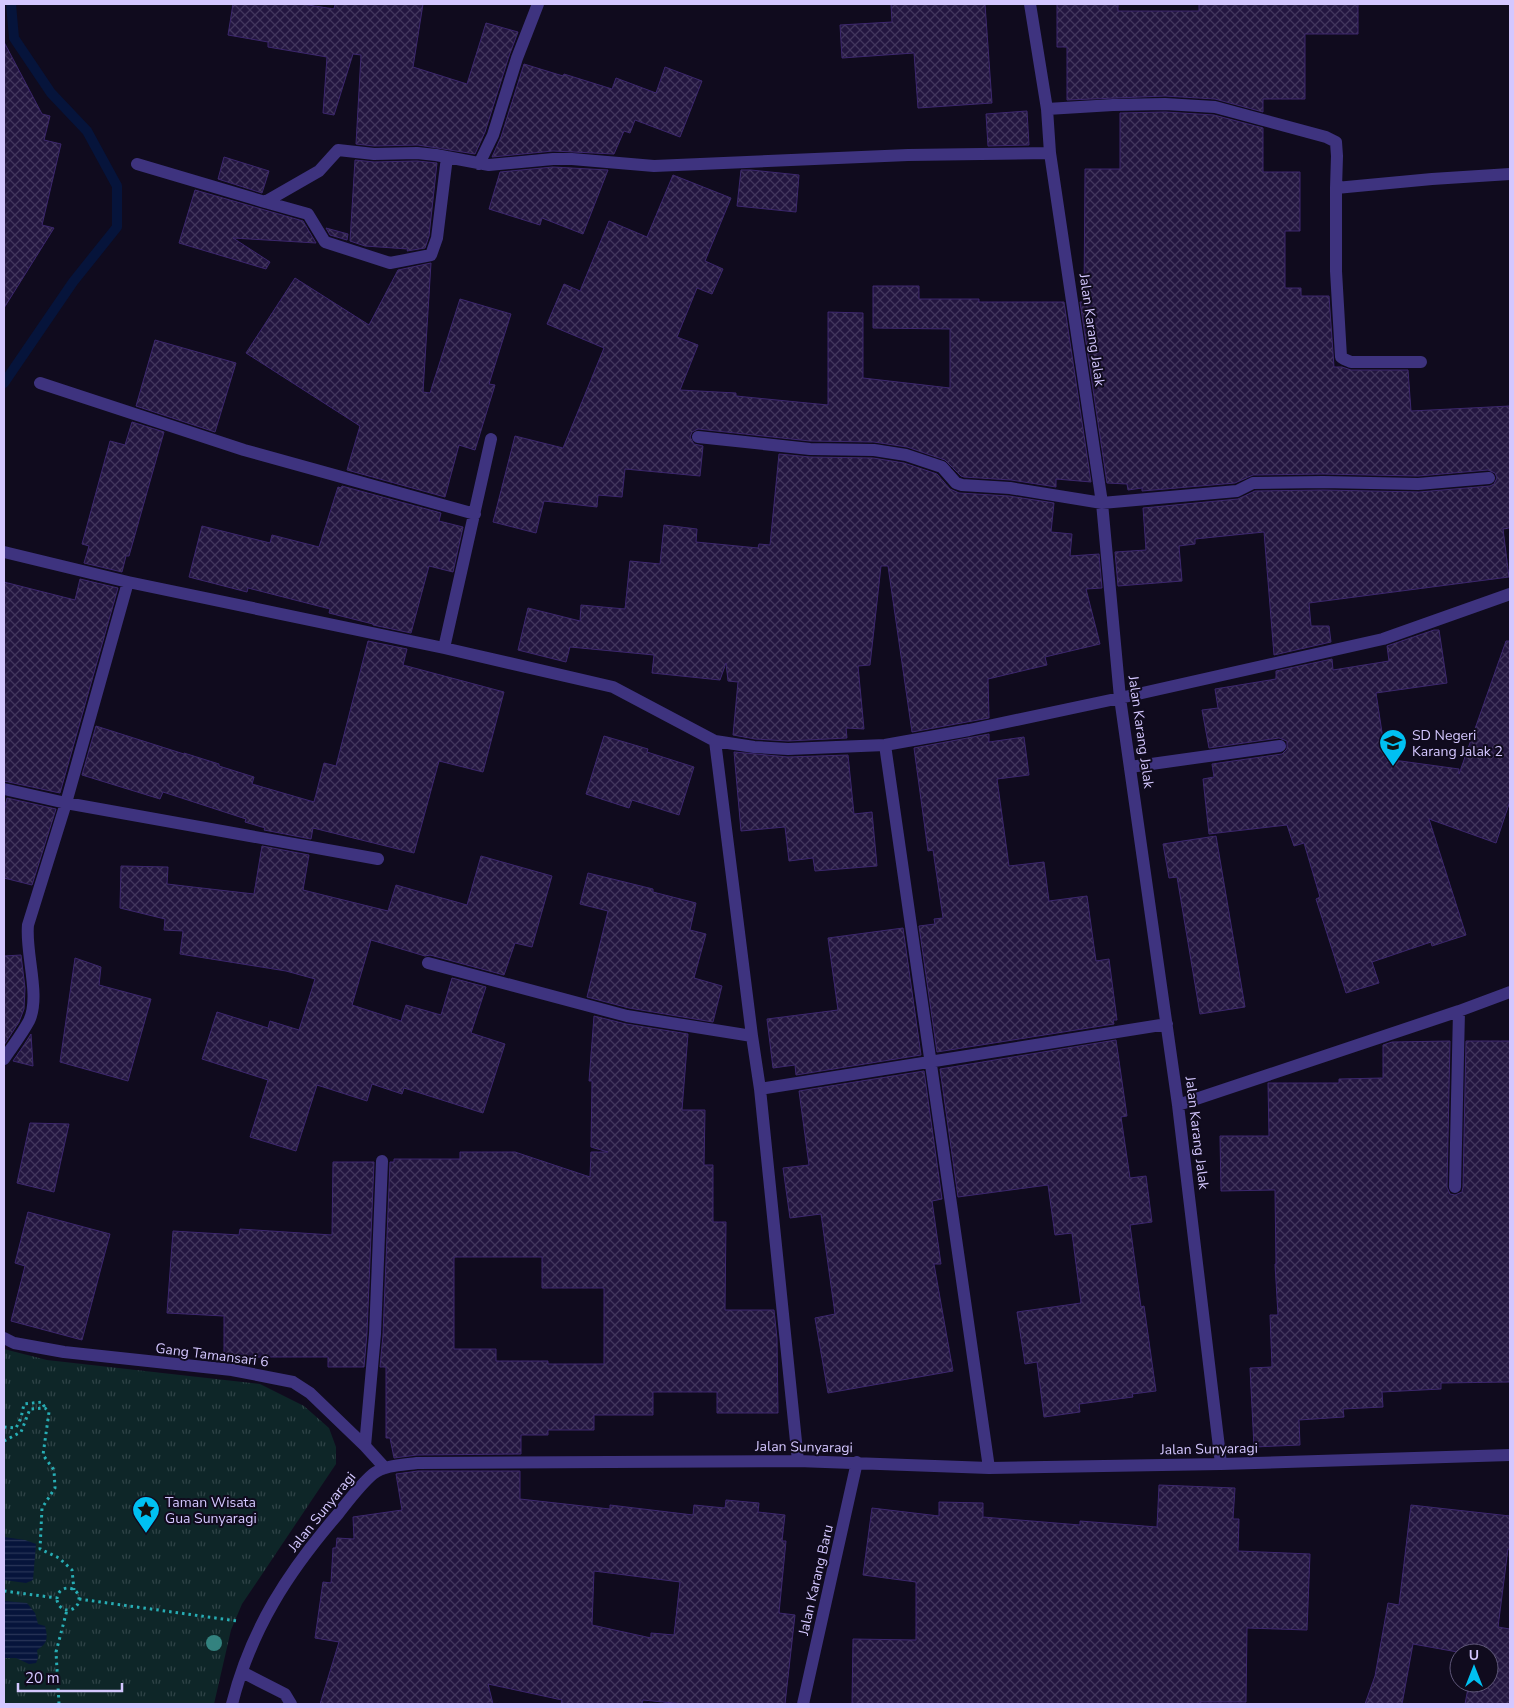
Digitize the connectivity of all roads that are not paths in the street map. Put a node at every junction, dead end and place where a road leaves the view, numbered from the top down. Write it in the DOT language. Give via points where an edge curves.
graph roads {
  1 [pos="538,4"];
  2 [pos="1030,4"];
  3 [pos="1046,109"];
  4 [pos="1050,153"];
  5 [pos="447,157"];
  6 [pos="137,164"];
  7 [pos="480,164"];
  8 [pos="1510,174"];
  9 [pos="1336,188"];
  10 [pos="265,202"];
  11 [pos="1421,362"];
  12 [pos="40,383"];
  13 [pos="698,437"];
  14 [pos="491,439"];
  15 [pos="1489,478"];
  16 [pos="1102,504"];
  17 [pos="475,514"];
  18 [pos="4,552"];
  19 [pos="128,582"];
  20 [pos="1510,594"];
  21 [pos="444,648"];
  22 [pos="1120,698"];
  23 [pos="716,741"];
  24 [pos="885,745"];
  25 [pos="1280,746"];
  26 [pos="1130,767"];
  27 [pos="4,789"];
  28 [pos="66,803"];
  29 [pos="378,859"];
  30 [pos="428,963"];
  31 [pos="1510,992"];
  32 [pos="1459,1011"];
  33 [pos="1167,1024"];
  34 [pos="752,1036"];
  35 [pos="4,1060"];
  36 [pos="931,1062"];
  37 [pos="760,1089"];
  38 [pos="1178,1105"];
  39 [pos="382,1161"];
  40 [pos="1455,1187"];
  41 [pos="4,1338"];
  42 [pos="366,1446"];
  43 [pos="1510,1454"];
  44 [pos="798,1461"];
  45 [pos="857,1462"];
  46 [pos="1221,1464"];
  47 [pos="385,1468"];
  48 [pos="989,1468"];
  49 [pos="242,1672"];
  50 [pos="232,1704"];
  51 [pos="291,1704"];
  52 [pos="803,1704"];
  1 -- 7 [label="street" via="493,136"];
  2 -- 3 [label="street, Jalan Karang Jalak"];
  3 -- 4 [label="street, Jalan Karang Jalak"];
  3 -- 9 [label="street" via="1139,105 1215,107 1326,137 1336,142"];
  4 -- 7 [label="street" via="908,155 654,166 572,159"];
  4 -- 16 [label="street, Jalan Karang Jalak"];
  5 -- 7 [label="street"];
  5 -- 10 [label="street" via="338,150 319,171"];
  5 -- 10 [label="street" via="437,238 430,255 390,263 371,257 325,242 308,214"];
  6 -- 10 [label="street"];
  8 -- 9 [label="street"];
  9 -- 11 [label="street" via="1341,357 1351,362"];
  12 -- 17 [label="street" via="244,450"];
  13 -- 16 [label="street" via="810,449 874,450 916,457 942,467 956,483 962,485 1010,488"];
  14 -- 17 [label="street"];
  15 -- 16 [label="street" via="1418,484 1253,483 1236,491"];
  16 -- 22 [label="street, Jalan Karang Jalak"];
  17 -- 21 [label="street"];
  18 -- 19 [label="street"];
  19 -- 21 [label="street"];
  19 -- 28 [label="street"];
  20 -- 22 [label="street" via="1383,639"];
  21 -- 23 [label="street" via="613,687"];
  22 -- 24 [label="street"];
  22 -- 26 [label="street, Jalan Karang Jalak"];
  23 -- 24 [label="street" via="788,749"];
  23 -- 34 [label="street"];
  24 -- 36 [label="street"];
  25 -- 26 [label="street"];
  26 -- 33 [label="street, Jalan Karang Jalak"];
  27 -- 28 [label="street"];
  28 -- 29 [label="street"];
  28 -- 35 [label="street" via="28,925 33,1008"];
  30 -- 34 [label="street" via="627,1016"];
  31 -- 32 [label="street"];
  32 -- 38 [label="street"];
  32 -- 40 [label="street"];
  33 -- 36 [label="street"];
  33 -- 38 [label="street, Jalan Karang Jalak"];
  34 -- 37 [label="street"];
  36 -- 37 [label="street"];
  36 -- 48 [label="street"];
  37 -- 44 [label="street"];
  38 -- 46 [label="street, Jalan Karang Jalak"];
  39 -- 42 [label="street" via="375,1334"];
  41 -- 42 [label="street, Gang Tamansari 6" via="64,1352 232,1370 293,1382 310,1393"];
  42 -- 47 [label="street, Gang Tamansari 6"];
  43 -- 46 [label="street, Jalan Sunyaragi"];
  44 -- 45 [label="street, Jalan Sunyaragi"];
  44 -- 47 [label="street, Jalan Sunyaragi" via="417,1464"];
  45 -- 48 [label="street, Jalan Sunyaragi"];
  45 -- 52 [label="street, Jalan Karang Baru"];
  46 -- 48 [label="street, Jalan Sunyaragi"];
  47 -- 49 [label="street, Jalan Sunyaragi" via="358,1489 291,1575 260,1626"];
  49 -- 50 [label="street, Jalan Sunyaragi"];
  49 -- 51 [label="street" via="285,1694"];
}
